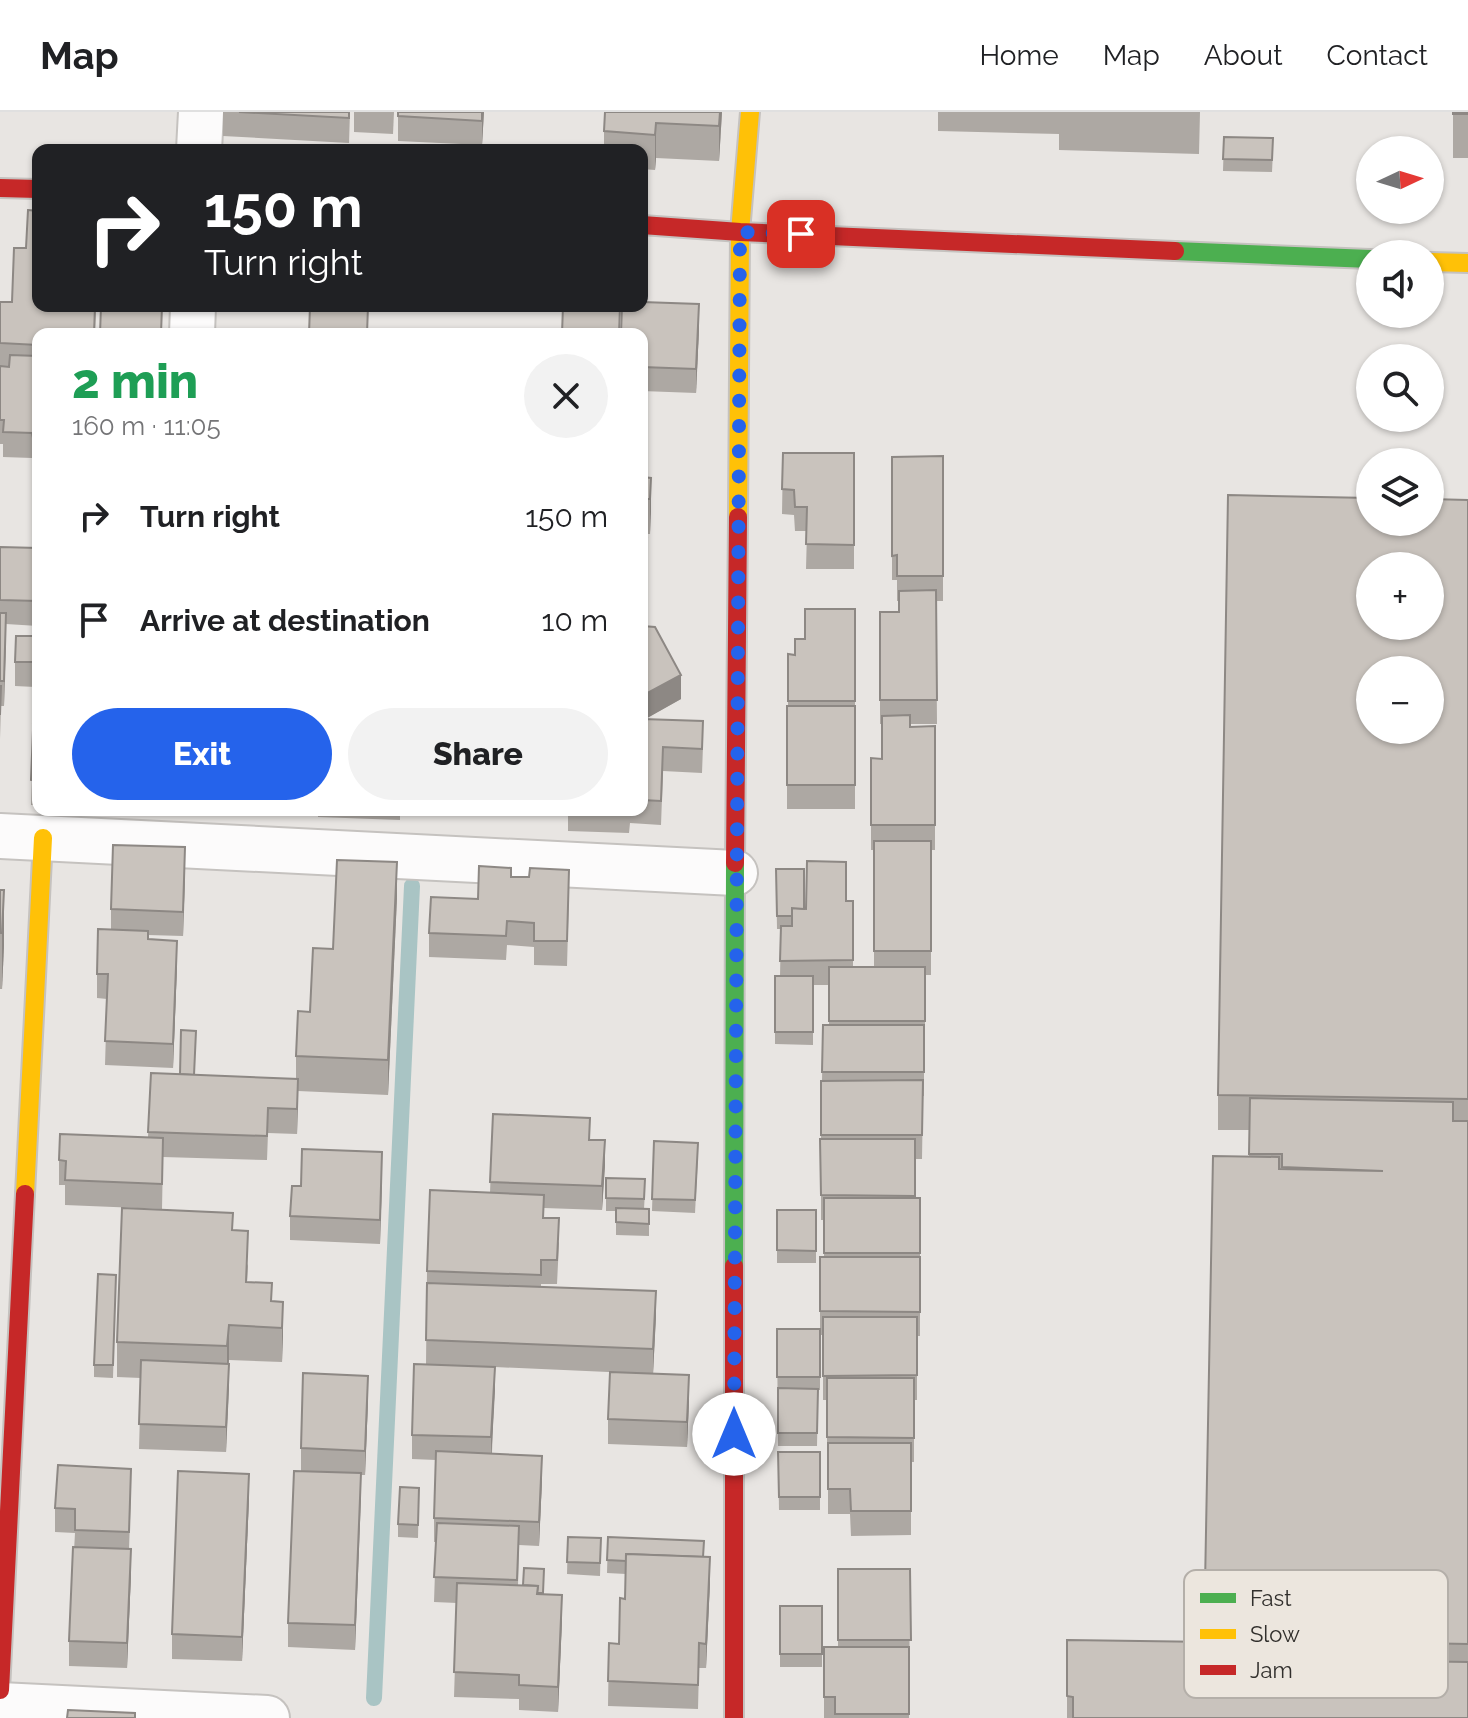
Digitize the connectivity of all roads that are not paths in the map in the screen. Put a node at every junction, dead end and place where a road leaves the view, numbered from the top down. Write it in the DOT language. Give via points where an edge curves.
graph roads {
  1 [pos="201,112"];
  2 [pos="750,112"];
  3 [pos="199,144"];
  4 [pos="0,188"];
  5 [pos="32,189"];
  6 [pos="648,225"];
  7 [pos="740,232"];
  8 [pos="1356,258"];
  9 [pos="1444,262"];
  10 [pos="1468,263"];
  11 [pos="174,827"];
  12 [pos="0,836"];
  13 [pos="43,838"];
  14 [pos="735,873"];
  15 [pos="0,1690"];
  16 [pos="0,1705"];
  17 [pos="267,1718"];
  18 [pos="734,1718"];
  1 -- 3 [label="street"];
  2 -- 7 [label="street"];
  4 -- 5 [label="street"];
  6 -- 7 [label="street"];
  7 -- 8 [label="street"];
  7 -- 14 [label="street"];
  9 -- 10 [label="street"];
  11 -- 13 [label="street"];
  11 -- 14 [label="street"];
  12 -- 13 [label="street"];
  13 -- 15 [label="street"];
  14 -- 18 [label="street"];
  16 -- 17 [label="street"];
}
